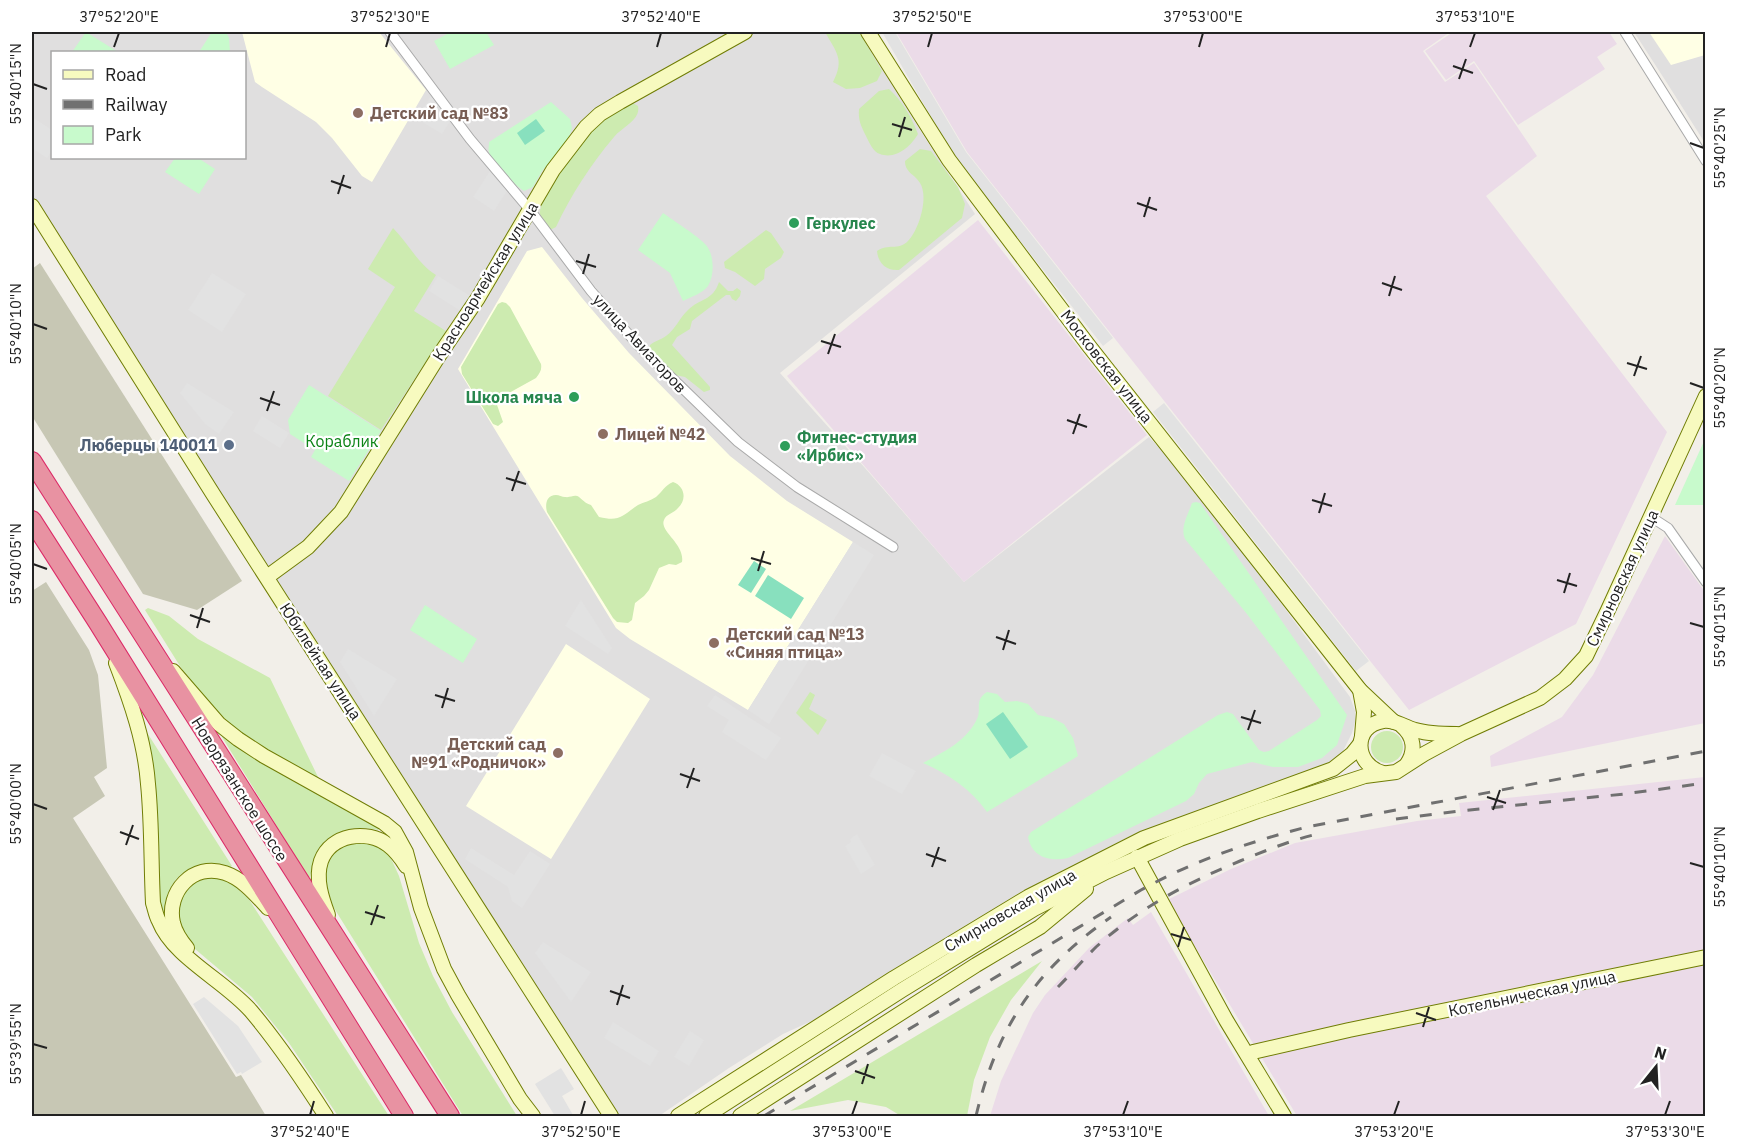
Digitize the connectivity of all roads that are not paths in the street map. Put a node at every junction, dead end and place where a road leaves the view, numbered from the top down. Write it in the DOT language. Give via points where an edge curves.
graph roads {
  1 [pos="390,32"];
  2 [pos="746,32"];
  3 [pos="868,32"];
  4 [pos="1625,32"];
  5 [pos="1706,161"];
  6 [pos="32,206"];
  7 [pos="530,210"];
  8 [pos="1706,396"];
  9 [pos="32,461"];
  10 [pos="1651,517"];
  11 [pos="32,520"];
  12 [pos="893,547"];
  13 [pos="267,577"];
  14 [pos="1706,582"];
  15 [pos="98,623"];
  16 [pos="153,650"];
  17 [pos="1360,690"];
  18 [pos="1398,723"];
  19 [pos="1461,734"];
  20 [pos="1361,741"];
  21 [pos="1407,764"];
  22 [pos="1383,773"];
  23 [pos="1137,857"];
  24 [pos="1106,872"];
  25 [pos="412,875"];
  26 [pos="287,928"];
  27 [pos="1706,957"];
  28 [pos="349,961"];
  29 [pos="1197,964"];
  30 [pos="202,968"];
  31 [pos="1253,1052"];
  32 [pos="1277,1104"];
  33 [pos="326,1116"];
  34 [pos="404,1116"];
  35 [pos="450,1116"];
  36 [pos="533,1116"];
  37 [pos="611,1116"];
  38 [pos="678,1116"];
  39 [pos="706,1116"];
  40 [pos="740,1116"];
  41 [pos="1284,1116"];
  1 -- 7 [label="street, улица Авиаторов" via="470,139"];
  2 -- 7 [label="main road, Красноармейская улица" via="600,114 570,146"];
  3 -- 17 [label="main road, Московская улица" via="949,160 1089,346"];
  4 -- 5 [label="street"];
  6 -- 13 [label="main road, Юбилейная улица"];
  7 -- 12 [label="street, улица Авиаторов" via="637,344 738,442 796,487"];
  7 -- 13 [label="main road, Красноармейская улица" via="341,512 308,547"];
  8 -- 10 [label="main road, Смирновская улица"];
  9 -- 16 [label="highway, Новорязанское шоссе"];
  10 -- 14 [label="street" via="1668,528"];
  10 -- 19 [label="main road, Смирновская улица" via="1586,656 1540,698"];
  11 -- 15 [label="highway, Новорязанское шоссе"];
  13 -- 37 [label="main road, Юбилейная улица"];
  15 -- 26 [label="highway, Новорязанское шоссе"];
  15 -- 30 [label="main road" via="128,695 143,752 153,903 159,922 181,951"];
  16 -- 25 [label="main road" via="219,724 238,739 395,832"];
  16 -- 28 [label="highway, Новорязанское шоссе"];
  17 -- 18 [label="main road, Московская улица"];
  17 -- 20 [label="main road" via="1364,712"];
  18 -- 19 [label="main road, Смирновская улица" via="1429,733"];
  18 -- 20 [label="main road, Смирновская улица" via="1375,723"];
  18 -- 21 [label="main road" via="1412,740 1413,753"];
  19 -- 21 [label="main road, Смирновская улица"];
  20 -- 22 [label="main road" via="1366,763"];
  20 -- 38 [label="main road, Смирновская улица" via="1333,770 1144,838 1028,897"];
  21 -- 22 [label="main road, Смирновская улица" via="1396,772"];
  22 -- 23 [label="main road, Смирновская улица" via="1258,811"];
  23 -- 24 [label="main road, Смирновская улица"];
  23 -- 29 [label="main road"];
  24 -- 39 [label="main road, Смирновская улица" via="1024,915"];
  24 -- 40 [label="main road" via="1040,927"];
  25 -- 28 [label="main road" via="398,855 378,838 347,837 326,853 319,872 321,896"];
  25 -- 36 [label="main road" via="444,969"];
  26 -- 30 [label="main road" via="239,880 213,871 191,876 174,899 172,910 182,942"];
  26 -- 34 [label="highway, Новорязанское шоссе"];
  27 -- 31 [label="main road, Котельническая улица"];
  28 -- 35 [label="highway, Новорязанское шоссе"];
  29 -- 31 [label="main road"];
  29 -- 32 [label="main road"];
  30 -- 33 [label="main road" via="249,1010"];
  31 -- 32 [label="main road"];
  32 -- 41 [label="main road"];
}
